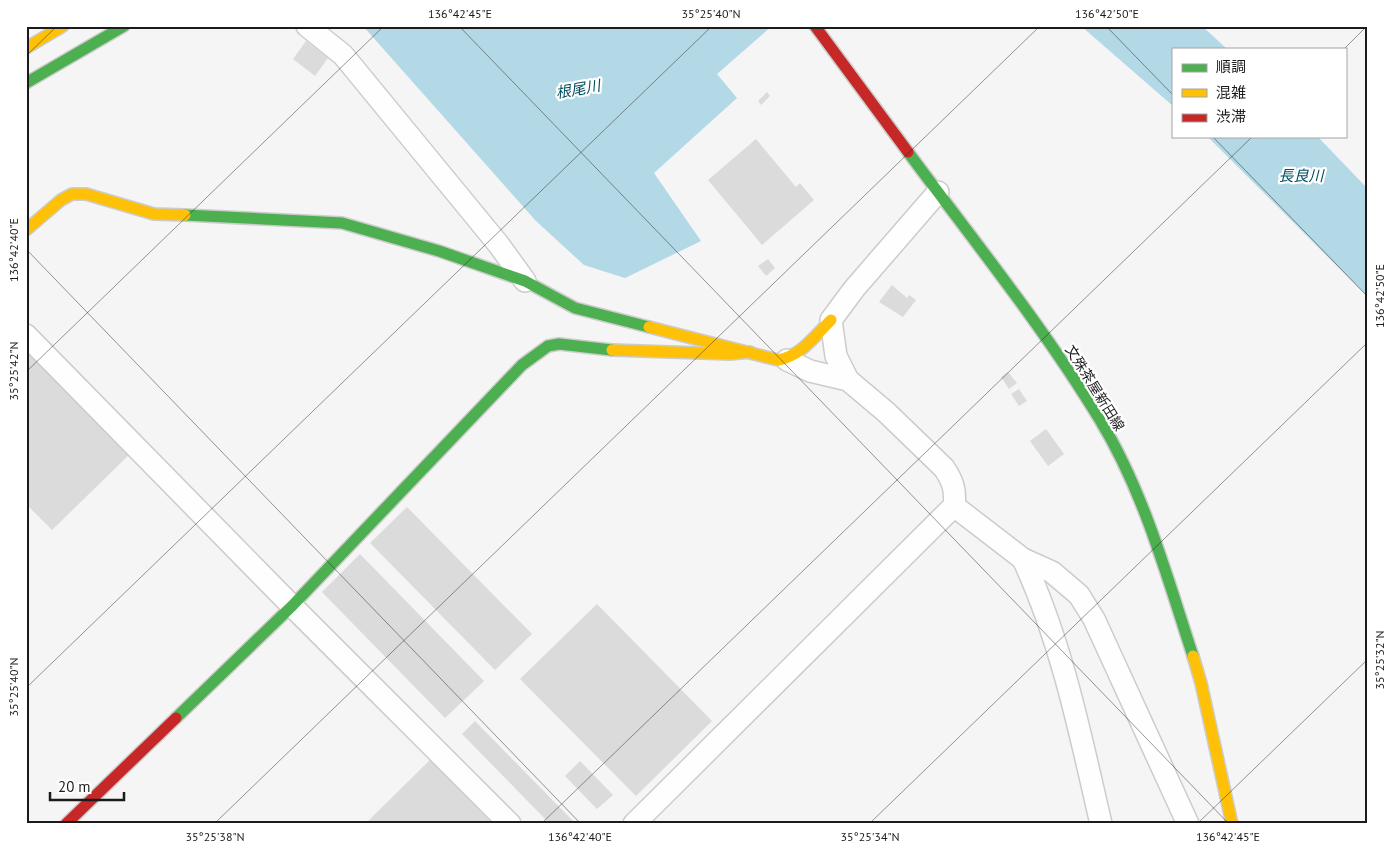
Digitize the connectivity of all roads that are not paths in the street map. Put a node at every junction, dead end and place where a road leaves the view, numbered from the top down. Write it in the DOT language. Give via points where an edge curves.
graph roads {
  1 [pos="64,26"];
  2 [pos="124,26"];
  3 [pos="307,26"];
  4 [pos="818,30"];
  5 [pos="26,48"];
  6 [pos="26,82"];
  7 [pos="938,192"];
  8 [pos="26,230"];
  9 [pos="526,281"];
  10 [pos="831,320"];
  11 [pos="26,335"];
  12 [pos="750,352"];
  13 [pos="787,360"];
  14 [pos="848,380"];
  15 [pos="954,506"];
  16 [pos="1023,559"];
  17 [pos="292,606"];
  18 [pos="66,824"];
  19 [pos="510,824"];
  20 [pos="634,824"];
  21 [pos="1101,824"];
  22 [pos="1188,824"];
  23 [pos="1232,824"];
  1 -- 5 [label="street"];
  2 -- 6 [label="street"];
  3 -- 9 [label="street" via="343,55"];
  4 -- 7 [label="street, 文殊茶屋新田線"];
  7 -- 10 [label="street"];
  7 -- 23 [label="street, 文殊茶屋新田線" via="1061,361 1101,421 1130,478 1165,570 1201,683"];
  8 -- 9 [label="street" via="60,200 72,194 86,194 154,214 342,224 439,251"];
  9 -- 12 [label="street" via="575,308"];
  10 -- 13 [label="street"];
  10 -- 14 [label="street" via="836,356"];
  11 -- 17 [label="street"];
  12 -- 13 [label="street"];
  12 -- 17 [label="street" via="622,351 570,344 548,346 522,365"];
  13 -- 14 [label="street" via="810,371"];
  14 -- 15 [label="street" via="944,468 952,479 956,494"];
  15 -- 16 [label="street"];
  15 -- 20 [label="street"];
  16 -- 21 [label="street" via="1041,597 1067,675"];
  16 -- 22 [label="street" via="1052,572 1079,595 1094,619"];
  17 -- 18 [label="street"];
  17 -- 19 [label="street"];
}
